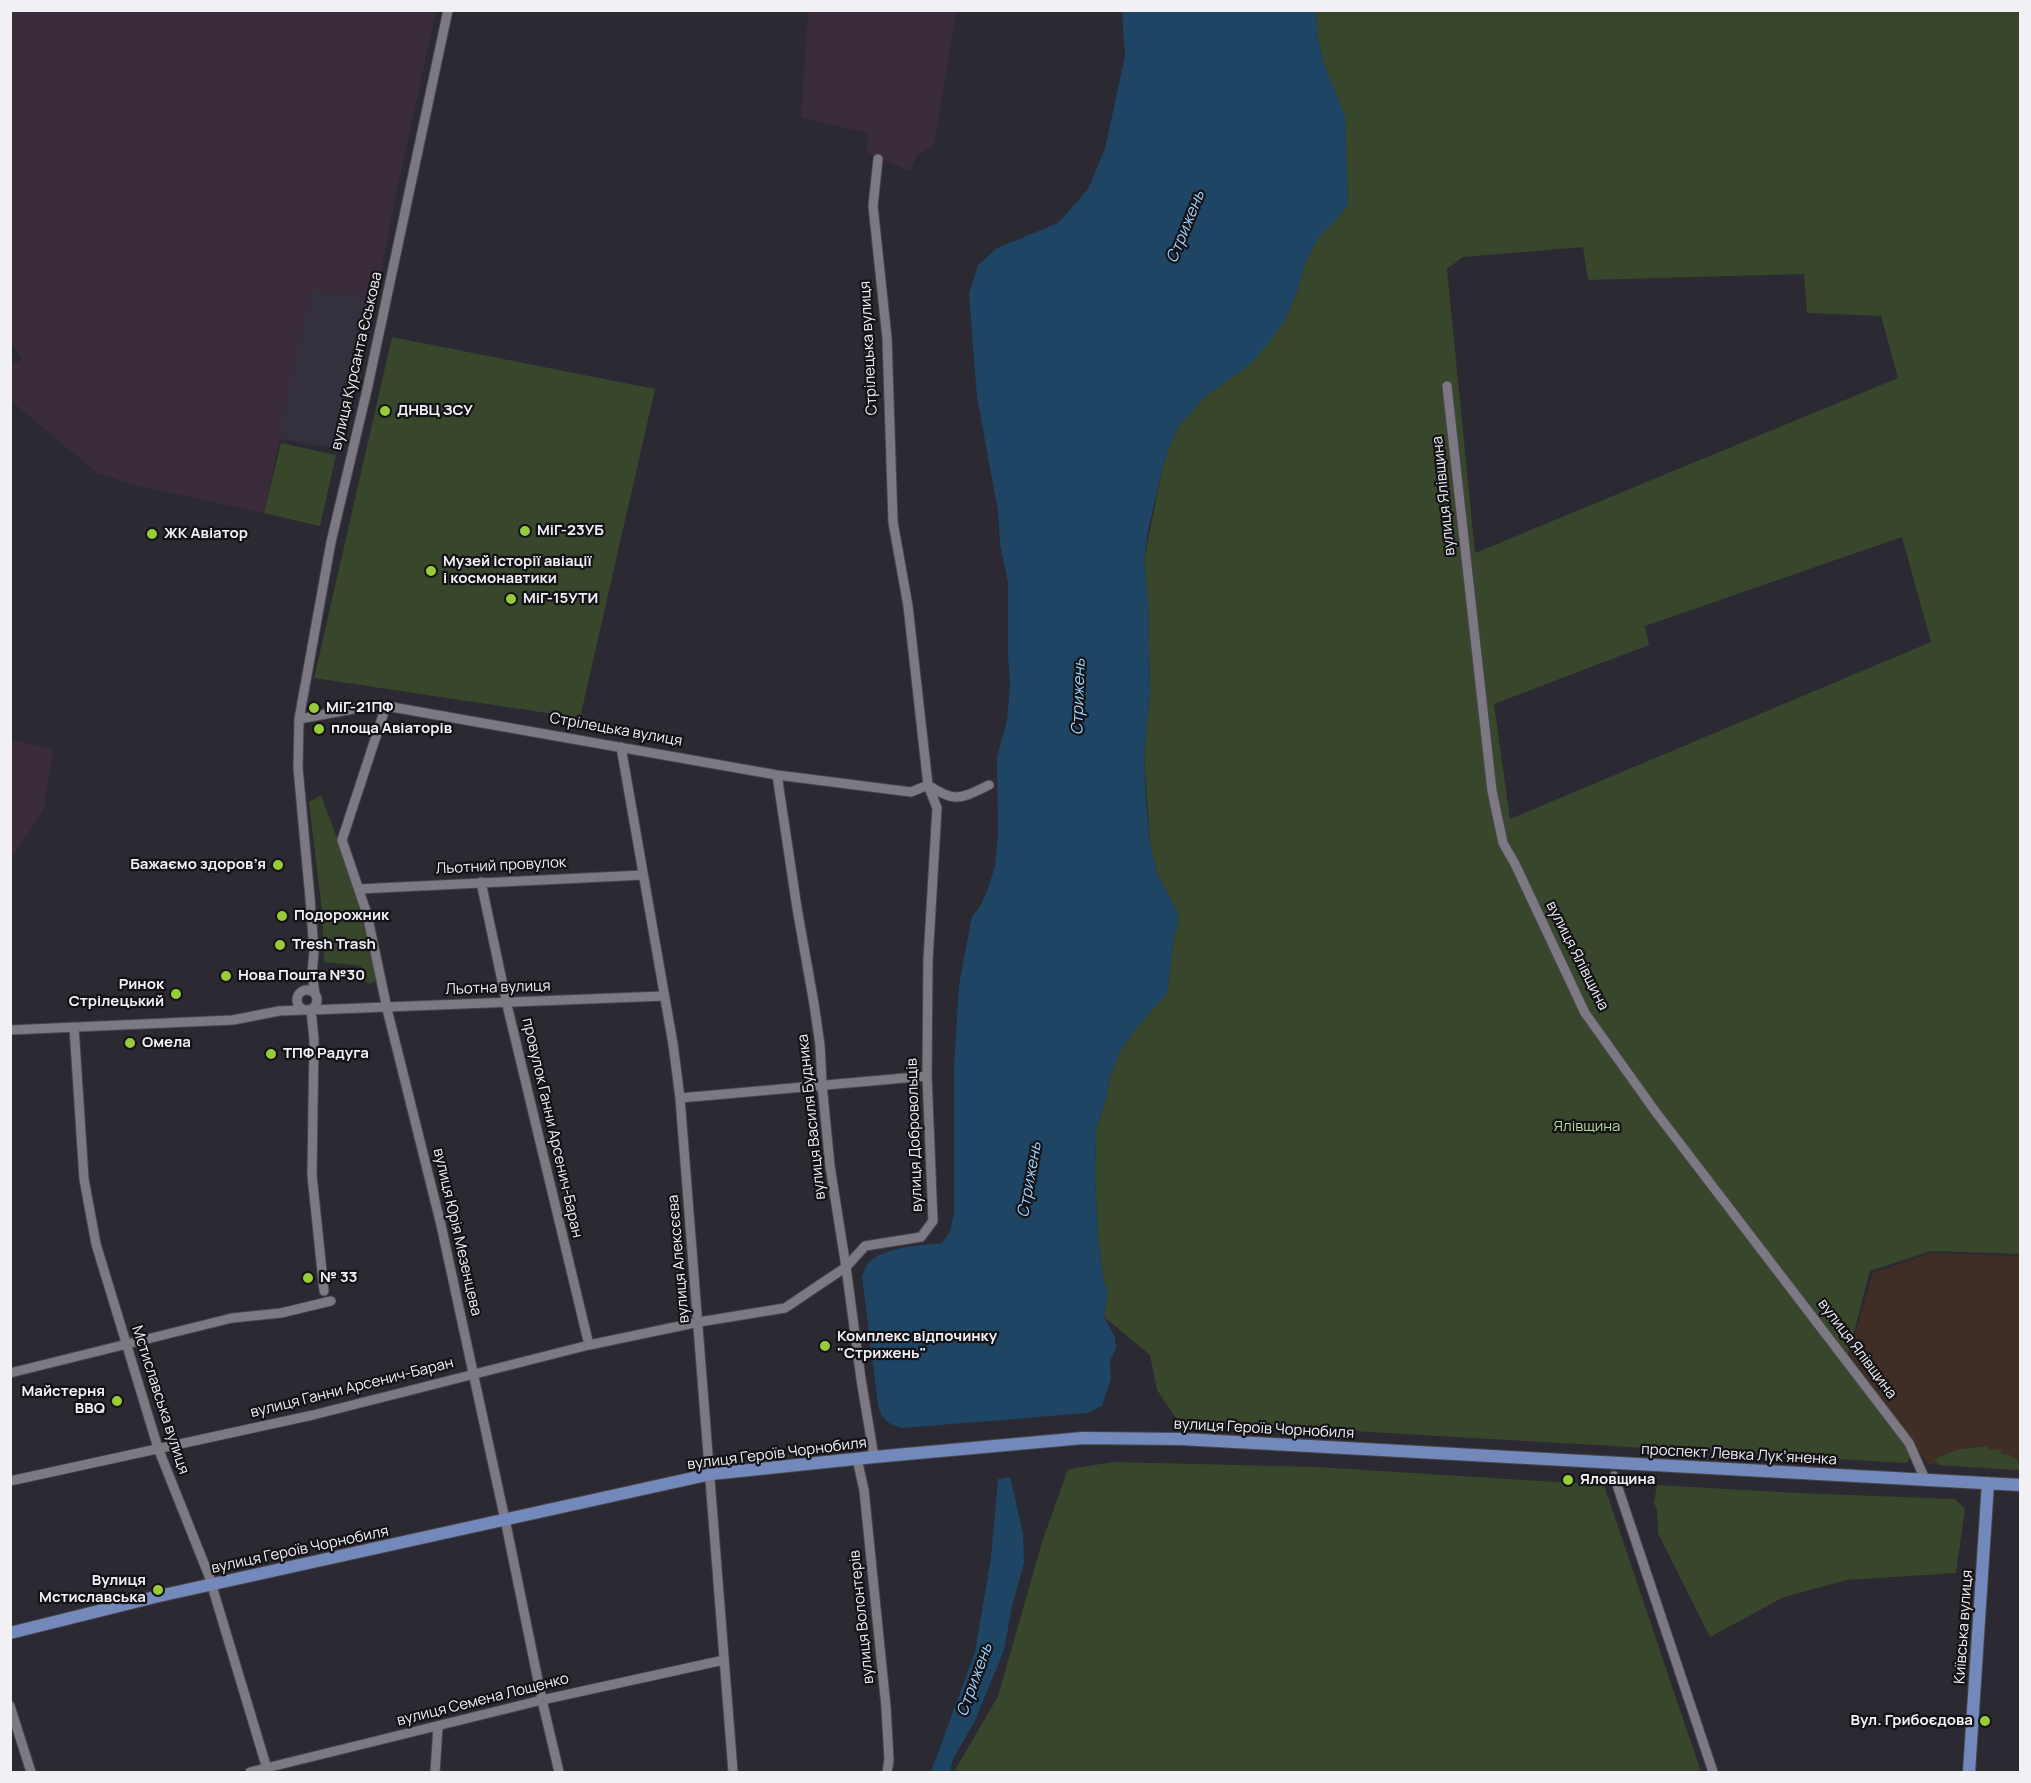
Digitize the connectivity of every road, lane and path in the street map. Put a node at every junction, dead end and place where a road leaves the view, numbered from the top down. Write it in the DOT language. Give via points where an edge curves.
graph roads {
  1 [pos="447,10"];
  2 [pos="878,159"];
  3 [pos="1447,386"];
  4 [pos="386,706"];
  5 [pos="298,719"];
  6 [pos="621,747"];
  7 [pos="777,775"];
  8 [pos="927,785"];
  9 [pos="989,785"];
  10 [pos="644,874"];
  11 [pos="481,882"];
  12 [pos="359,889"];
  13 [pos="312,975"];
  14 [pos="300,994"];
  15 [pos="316,995"];
  16 [pos="664,996"];
  17 [pos="507,1002"];
  18 [pos="333,1008"];
  19 [pos="387,1008"];
  20 [pos="308,1010"];
  21 [pos="279,1011"];
  22 [pos="74,1027"];
  23 [pos="10,1030"];
  24 [pos="927,1076"];
  25 [pos="822,1084"];
  26 [pos="680,1098"];
  27 [pos="846,1266"];
  28 [pos="324,1291"];
  29 [pos="331,1301"];
  30 [pos="699,1322"];
  31 [pos="126,1345"];
  32 [pos="588,1345"];
  33 [pos="10,1373"];
  34 [pos="474,1374"];
  35 [pos="158,1448"];
  36 [pos="1456,1455"];
  37 [pos="874,1457"];
  38 [pos="857,1459"];
  39 [pos="711,1474"];
  40 [pos="1614,1476"];
  41 [pos="1925,1479"];
  42 [pos="10,1481"];
  43 [pos="1988,1483"];
  44 [pos="2020,1485"];
  45 [pos="505,1520"];
  46 [pos="212,1585"];
  47 [pos="10,1633"];
  48 [pos="724,1660"];
  49 [pos="542,1700"];
  50 [pos="10,1706"];
  51 [pos="438,1727"];
  52 [pos="267,1771"];
  53 [pos="31,1773"];
  54 [pos="250,1773"];
  55 [pos="435,1773"];
  56 [pos="559,1773"];
  57 [pos="733,1773"];
  58 [pos="886,1773"];
  59 [pos="1713,1773"];
  60 [pos="1970,1773"];
  1 -- 5 [label="street, вулиця Курсанта Єськова" via="370,378 331,542"];
  2 -- 8 [label="street, Стрілецька вулиця" via="873,206 887,338 893,522 908,606"];
  3 -- 41 [label="street, вулиця Ялівщина" via="1492,791 1506,852 1585,1013 1655,1111 1909,1443"];
  4 -- 5 [label="street, Стрілецька вулиця"];
  4 -- 6 [label="street, Стрілецька вулиця"];
  4 -- 12 [label="street, вулиця Юрія Мезенцева" via="342,840"];
  5 -- 13 [label="street, Льотна вулиця" via="298,768 314,951"];
  6 -- 7 [label="street, Стрілецька вулиця"];
  6 -- 10 [label="street, вулиця Алексєєва"];
  7 -- 8 [label="street, Стрілецька вулиця" via="911,792"];
  7 -- 25 [label="street, вулиця Василя Будника" via="817,1024"];
  8 -- 9 [label="street" via="945,796 964,797"];
  8 -- 24 [label="street, вулиця Добровольців" via="937,808 928,960"];
  10 -- 11 [label="street, Льотний провулок"];
  10 -- 16 [label="street, вулиця Алексєєва"];
  11 -- 12 [label="street, Льотний провулок"];
  11 -- 17 [label="street, провулок Ганни Арсенич-Баран"];
  12 -- 19 [label="street, вулиця Юрія Мезенцева"];
  13 -- 14 [label="street, Льотна вулиця"];
  13 -- 15 [label="street, Льотна вулиця"];
  14 -- 15 [label="street" via="309,990"];
  14 -- 20 [label="street" via="298,1005"];
  14 -- 21 [label="street, Льотна вулиця"];
  15 -- 18 [label="street"];
  15 -- 20 [label="street" via="316,1006"];
  16 -- 17 [label="street, Льотна вулиця"];
  16 -- 26 [label="street, вулиця Алексєєва"];
  17 -- 19 [label="street, Льотна вулиця"];
  17 -- 32 [label="street, провулок Ганни Арсенич-Баран"];
  18 -- 19 [label="street, Льотна вулиця"];
  18 -- 20 [label="street, Льотна вулиця"];
  19 -- 34 [label="street, вулиця Юрія Мезенцева"];
  20 -- 21 [label="street, Льотна вулиця"];
  20 -- 28 [label="street" via="314,1039 312,1175"];
  21 -- 22 [label="street, Льотна вулиця" via="233,1020"];
  22 -- 23 [label="street, Льотна вулиця"];
  22 -- 31 [label="street, Мстиславська вулиця" via="84,1179 96,1244"];
  24 -- 25 [label="street"];
  24 -- 27 [label="street, вулиця Добровольців" via="933,1221 921,1237 865,1246"];
  25 -- 26 [label="street"];
  25 -- 27 [label="street, вулиця Василя Будника"];
  26 -- 30 [label="street, вулиця Алексєєва"];
  27 -- 30 [label="street, вулиця Добровольців" via="785,1308"];
  27 -- 37 [label="street, вулиця Василя Будника"];
  29 -- 31 [label="street" via="281,1313 232,1318"];
  30 -- 32 [label="street, вулиця Ганни Арсенич-Баран"];
  30 -- 39 [label="street, вулиця Алексєєва"];
  31 -- 33 [label="street"];
  31 -- 35 [label="street, Мстиславська вулиця"];
  32 -- 34 [label="street, вулиця Ганни Арсенич-Баран"];
  34 -- 35 [label="street, вулиця Ганни Арсенич-Баран" via="313,1415"];
  34 -- 45 [label="street, вулиця Юрія Мезенцева"];
  35 -- 42 [label="street, вулиця Ганни Арсенич-Баран"];
  35 -- 46 [label="street, Мстиславська вулиця"];
  36 -- 37 [label="main road, вулиця Героїв Чорнобиля" via="1083,1438"];
  36 -- 41 [label="main road, проспект Левка Лукʼяненка"];
  37 -- 38 [label="main road, вулиця Героїв Чорнобиля"];
  38 -- 39 [label="main road, вулиця Героїв Чорнобиля"];
  38 -- 58 [label="street, вулиця Волонтерів" via="864,1490 886,1707"];
  39 -- 45 [label="main road, вулиця Героїв Чорнобиля"];
  39 -- 48 [label="street, вулиця Алексєєва"];
  40 -- 59 [label="street"];
  41 -- 43 [label="main road, проспект Левка Лукʼяненка"];
  43 -- 44 [label="main road, проспект Левка Лукʼяненка"];
  43 -- 60 [label="main road, Київська вулиця"];
  45 -- 46 [label="main road, вулиця Героїв Чорнобиля"];
  45 -- 49 [label="street, вулиця Юрія Мезенцева"];
  46 -- 47 [label="main road, вулиця Героїв Чорнобиля"];
  46 -- 52 [label="street, Мстиславська вулиця"];
  48 -- 49 [label="street, вулиця Семена Лощенко"];
  48 -- 57 [label="street, вулиця Алексєєва"];
  49 -- 51 [label="street, вулиця Семена Лощенко"];
  49 -- 56 [label="street, вулиця Юрія Мезенцева"];
  50 -- 53 [label="street"];
  51 -- 52 [label="street, вулиця Семена Лощенко"];
  51 -- 55 [label="street"];
  52 -- 54 [label="street, вулиця Семена Лощенко"];
}
